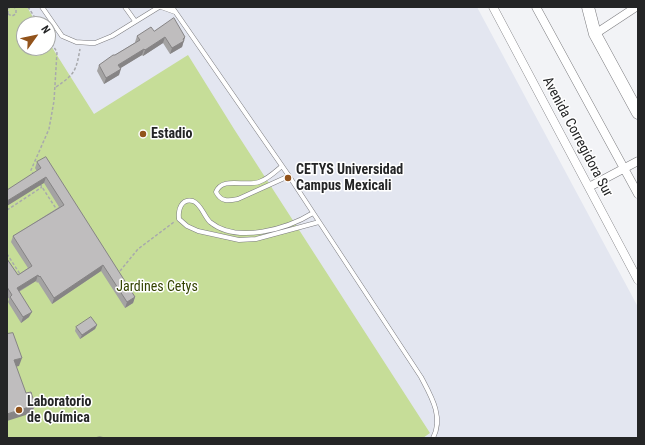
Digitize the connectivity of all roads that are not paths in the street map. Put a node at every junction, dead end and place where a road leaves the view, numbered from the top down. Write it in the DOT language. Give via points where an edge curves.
graph roads {
  1 [pos="42,7"];
  2 [pos="125,7"];
  3 [pos="160,7"];
  4 [pos="172,7"];
  5 [pos="536,7"];
  6 [pos="588,7"];
  7 [pos="636,7"];
  8 [pos="495,8"];
  9 [pos="175,12"];
  10 [pos="135,21"];
  11 [pos="595,34"];
  12 [pos="638,113"];
  13 [pos="638,161"];
  14 [pos="282,166"];
  15 [pos="624,167"];
  16 [pos="289,176"];
  17 [pos="589,187"];
  18 [pos="638,194"];
  19 [pos="313,213"];
  20 [pos="319,222"];
  21 [pos="638,280"];
  22 [pos="433,438"];
  1 -- 10 [label="lane" via="59,33 81,43 104,40"];
  2 -- 10 [label="lane"];
  3 -- 9 [label="lane"];
  3 -- 10 [label="lane"];
  4 -- 9 [label="lane"];
  5 -- 15 [label="street"];
  6 -- 11 [label="street"];
  7 -- 11 [label="street"];
  8 -- 17 [label="street, Avenida Corregidora Sur"];
  9 -- 14 [label="lane"];
  11 -- 12 [label="street"];
  13 -- 15 [label="street"];
  14 -- 16 [label="lane"];
  14 -- 16 [label="lane" via="269,178 260,182 222,184 216,192 224,201 233,200"];
  15 -- 17 [label="street"];
  15 -- 18 [label="street"];
  16 -- 19 [label="lane"];
  17 -- 21 [label="street, Avenida Corregidora Sur"];
  19 -- 20 [label="lane"];
  19 -- 20 [label="lane" via="289,224 250,233 230,232 220,228 210,222 195,202 184,202 178,211 179,219 187,226 238,240 256,239"];
  20 -- 22 [label="lane" via="429,391 438,420"];
}
